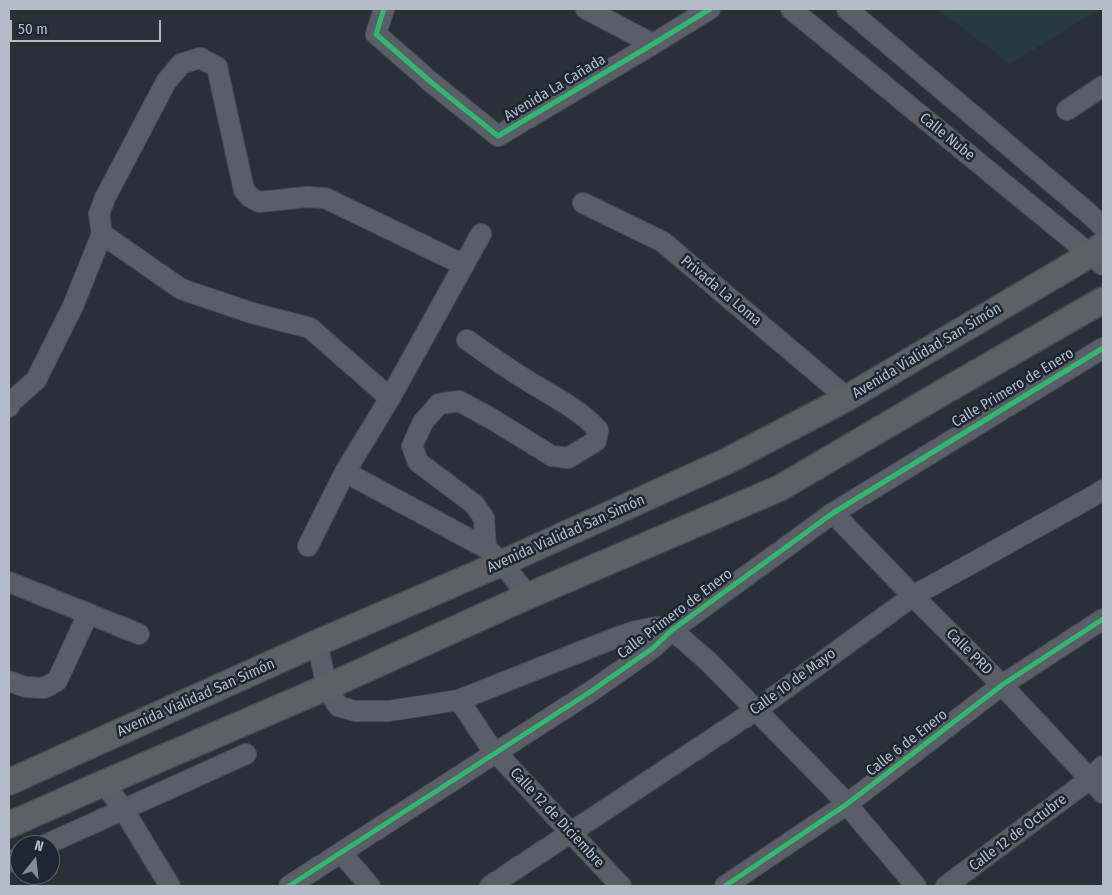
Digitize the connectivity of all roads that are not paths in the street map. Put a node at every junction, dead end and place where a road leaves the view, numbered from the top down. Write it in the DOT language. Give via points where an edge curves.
graph roads {
  1 [pos="384,9"];
  2 [pos="586,9"];
  3 [pos="710,9"];
  4 [pos="791,9"];
  5 [pos="847,9"];
  6 [pos="654,44"];
  7 [pos="1103,86"];
  8 [pos="1067,110"];
  9 [pos="583,203"];
  10 [pos="1103,227"];
  11 [pos="102,234"];
  12 [pos="481,234"];
  13 [pos="1099,255"];
  14 [pos="464,264"];
  15 [pos="1103,300"];
  16 [pos="467,340"];
  17 [pos="1103,348"];
  18 [pos="390,398"];
  19 [pos="847,398"];
  20 [pos="9,407"];
  21 [pos="345,472"];
  22 [pos="1100,497"];
  23 [pos="833,513"];
  24 [pos="308,546"];
  25 [pos="494,556"];
  26 [pos="9,582"];
  27 [pos="528,596"];
  28 [pos="913,596"];
  29 [pos="88,614"];
  30 [pos="1103,619"];
  31 [pos="672,630"];
  32 [pos="139,634"];
  33 [pos="317,643"];
  34 [pos="9,681"];
  35 [pos="1002,685"];
  36 [pos="327,687"];
  37 [pos="459,700"];
  38 [pos="756,710"];
  39 [pos="497,753"];
  40 [pos="246,754"];
  41 [pos="1099,779"];
  42 [pos="9,782"];
  43 [pos="104,783"];
  44 [pos="847,804"];
  45 [pos="123,809"];
  46 [pos="9,826"];
  47 [pos="570,832"];
  48 [pos="60,838"];
  49 [pos="341,853"];
  50 [pos="170,886"];
  51 [pos="289,886"];
  52 [pos="370,886"];
  53 [pos="490,886"];
  54 [pos="621,886"];
  55 [pos="725,886"];
  56 [pos="916,886"];
  57 [pos="946,886"];
  1 -- 6 [label="street, Avenida La Cañada" via="376,34 498,136"];
  2 -- 6 [label="street"];
  3 -- 6 [label="street, Avenida La Cañada"];
  4 -- 13 [label="street, Calle Nube"];
  5 -- 10 [label="street"];
  7 -- 8 [label="street"];
  9 -- 19 [label="street, Privada La Loma" via="663,242"];
  11 -- 14 [label="street" via="99,214 166,82 182,64 200,58 217,67 244,190 250,197 259,202 325,198"];
  11 -- 18 [label="street" via="181,289 310,328"];
  11 -- 20 [label="street" via="36,380"];
  12 -- 14 [label="street"];
  13 -- 19 [label="main road, Avenida Vialidad San Simón"];
  14 -- 18 [label="street"];
  15 -- 27 [label="main road" via="780,488"];
  16 -- 25 [label="street" via="558,399 598,430 596,441 568,458 552,456 459,400 439,404 423,422 412,446 418,462 474,504 484,518"];
  17 -- 23 [label="street, Calle Primero de Enero"];
  18 -- 21 [label="street"];
  19 -- 25 [label="main road, Avenida Vialidad San Simón" via="727,461"];
  21 -- 24 [label="street"];
  21 -- 25 [label="street"];
  22 -- 28 [label="street, Calle 10 de Mayo"];
  23 -- 28 [label="street, Calle PRD"];
  23 -- 31 [label="street, Calle Primero de Enero"];
  25 -- 27 [label="street"];
  25 -- 33 [label="main road, Avenida Vialidad San Simón"];
  26 -- 29 [label="street"];
  27 -- 36 [label="main road"];
  28 -- 35 [label="street, Calle PRD"];
  28 -- 38 [label="street, Calle 10 de Mayo"];
  29 -- 32 [label="street"];
  29 -- 34 [label="street" via="57,680 44,688 24,687"];
  30 -- 35 [label="street, Calle 6 de Enero"];
  31 -- 37 [label="street, Calle Primero de Enero" via="636,631"];
  31 -- 38 [label="street"];
  31 -- 39 [label="street, Calle Primero de Enero" via="653,648"];
  33 -- 36 [label="street"];
  33 -- 42 [label="main road, Avenida Vialidad San Simón"];
  35 -- 41 [label="street, Calle PRD"];
  35 -- 44 [label="street, Calle 6 de Enero"];
  36 -- 37 [label="street, Calle Primero de Enero" via="338,706 356,711 389,711"];
  36 -- 43 [label="main road"];
  37 -- 39 [label="street, Calle 12 de Diciembre"];
  38 -- 44 [label="street"];
  38 -- 47 [label="street, Calle 10 de Mayo"];
  39 -- 47 [label="street, Calle 12 de Diciembre"];
  39 -- 49 [label="street, Calle Primero de Enero"];
  40 -- 45 [label="street"];
  41 -- 57 [label="street, Calle 12 de Octubre"];
  43 -- 45 [label="street"];
  43 -- 46 [label="main road"];
  44 -- 55 [label="street, Calle 6 de Enero"];
  44 -- 56 [label="street"];
  45 -- 48 [label="street"];
  45 -- 50 [label="street"];
  47 -- 53 [label="street, Calle 10 de Mayo"];
  47 -- 54 [label="street, Calle 12 de Diciembre"];
  49 -- 51 [label="street, Calle Primero de Enero"];
  49 -- 52 [label="street"];
}
